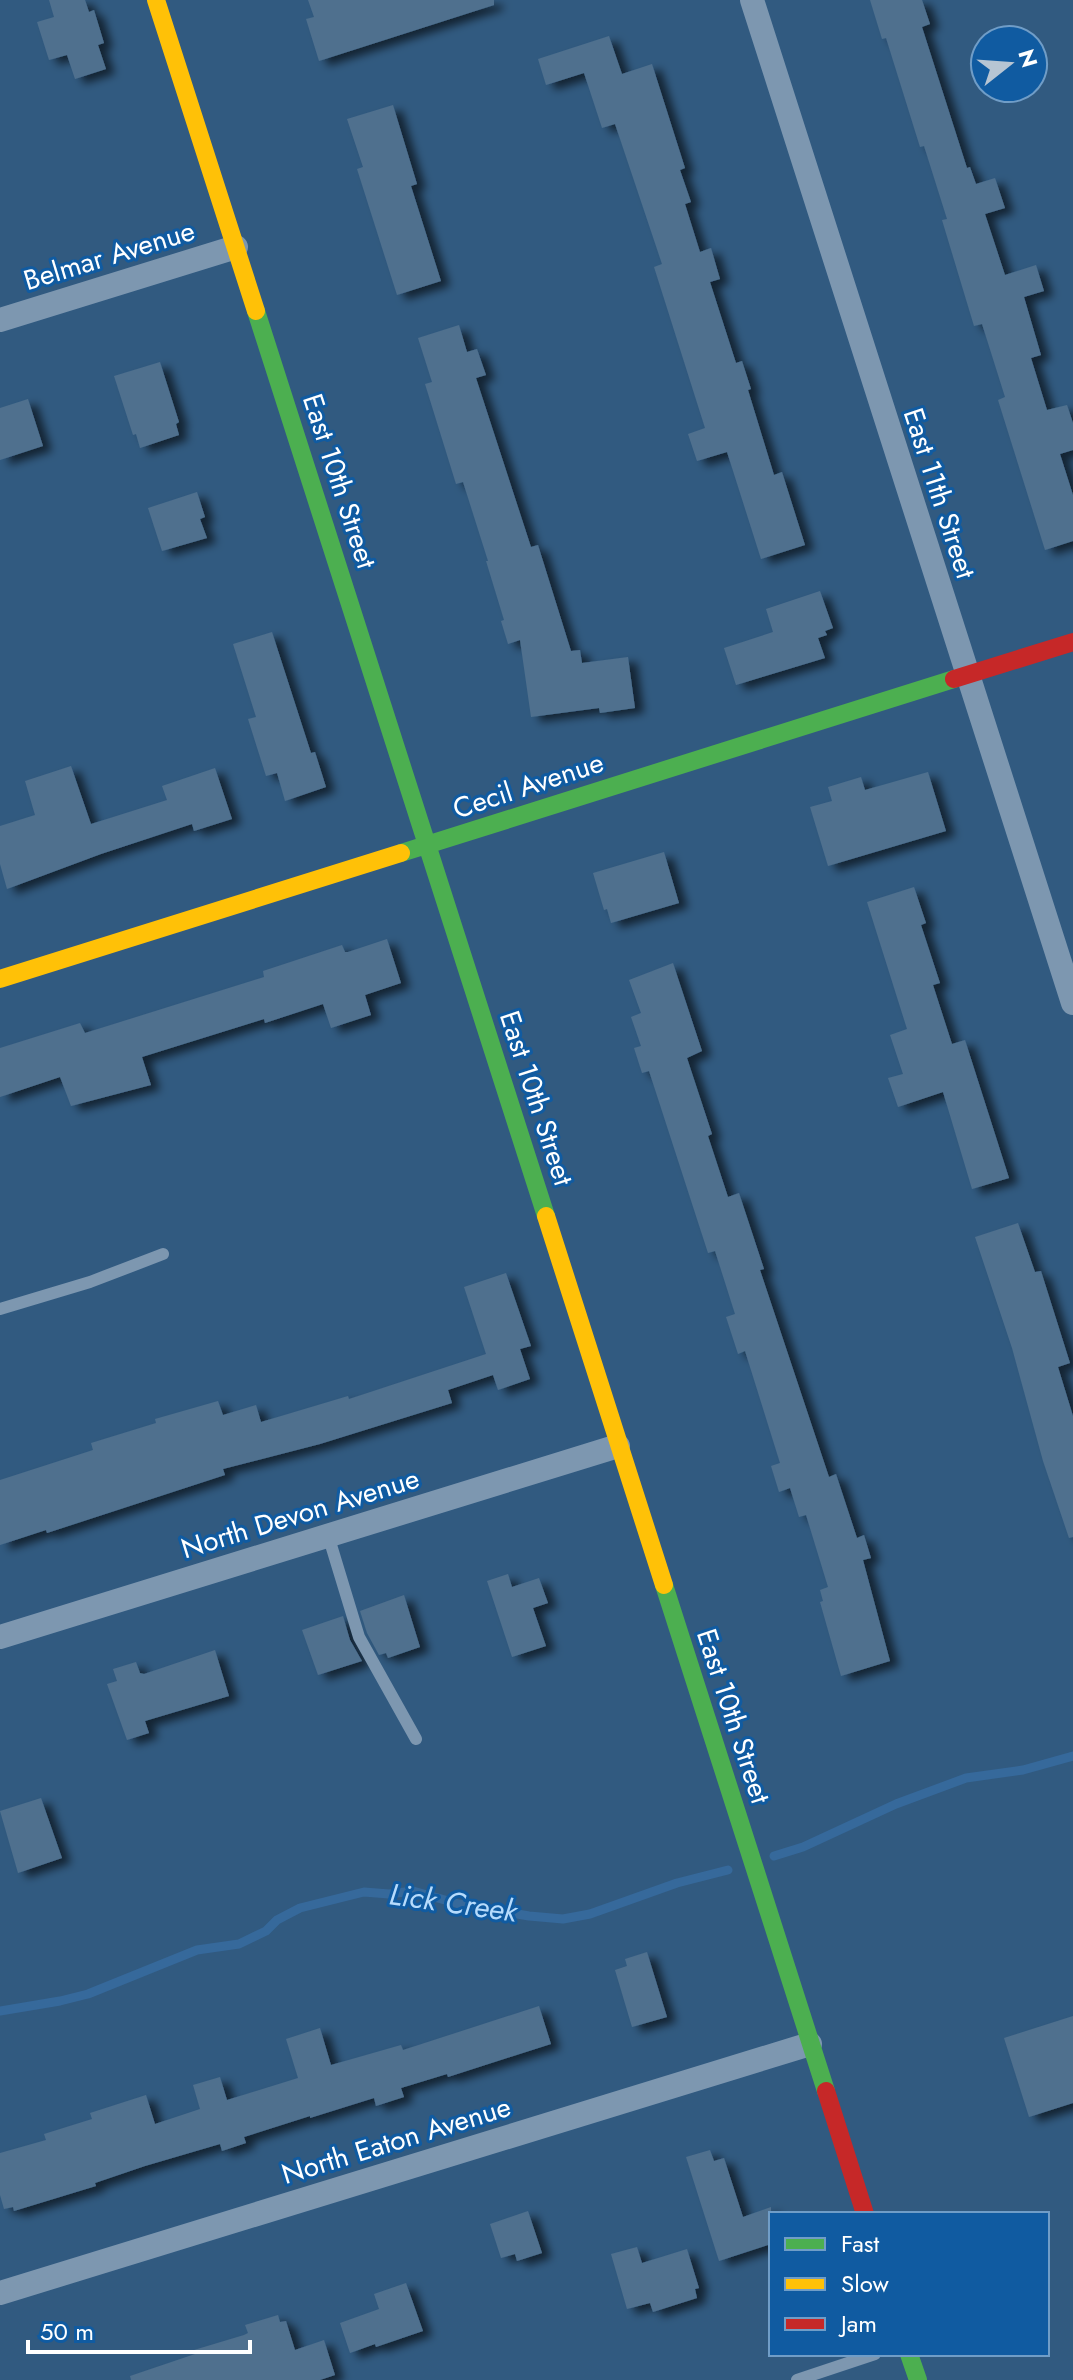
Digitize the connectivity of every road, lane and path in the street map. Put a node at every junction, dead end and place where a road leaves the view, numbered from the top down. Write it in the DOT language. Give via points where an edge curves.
graph roads {
  1 [pos="156,0"];
  2 [pos="752,0"];
  3 [pos="236,247"];
  4 [pos="0,320"];
  5 [pos="1073,642"];
  6 [pos="967,676"];
  7 [pos="428,846"];
  8 [pos="0,979"];
  9 [pos="1073,1003"];
  10 [pos="163,1254"];
  11 [pos="0,1309"];
  12 [pos="618,1446"];
  13 [pos="328,1535"];
  14 [pos="0,1637"];
  15 [pos="416,1739"];
  16 [pos="810,2044"];
  17 [pos="864,2212"];
  18 [pos="0,2293"];
  19 [pos="869,2356"];
  20 [pos="910,2356"];
  21 [pos="797,2380"];
  22 [pos="918,2380"];
  1 -- 3 [label="main road, East 10th Street"];
  2 -- 6 [label="street, East 11th Street"];
  3 -- 4 [label="street, Belmar Avenue"];
  3 -- 7 [label="main road, East 10th Street"];
  5 -- 6 [label="main road, Cecil Avenue"];
  6 -- 7 [label="main road, Cecil Avenue"];
  6 -- 9 [label="street, East 11th Street"];
  7 -- 8 [label="main road, Cecil Avenue"];
  7 -- 12 [label="main road, East 10th Street"];
  10 -- 11 [label="lane"];
  12 -- 13 [label="street, North Devon Avenue"];
  12 -- 16 [label="main road, East 10th Street"];
  13 -- 14 [label="street, North Devon Avenue"];
  13 -- 15 [label="lane" via="359,1637"];
  16 -- 17 [label="main road, East 10th Street"];
  16 -- 18 [label="street, North Eaton Avenue"];
  19 -- 21 [label="lane"];
  20 -- 22 [label="main road"];
}
